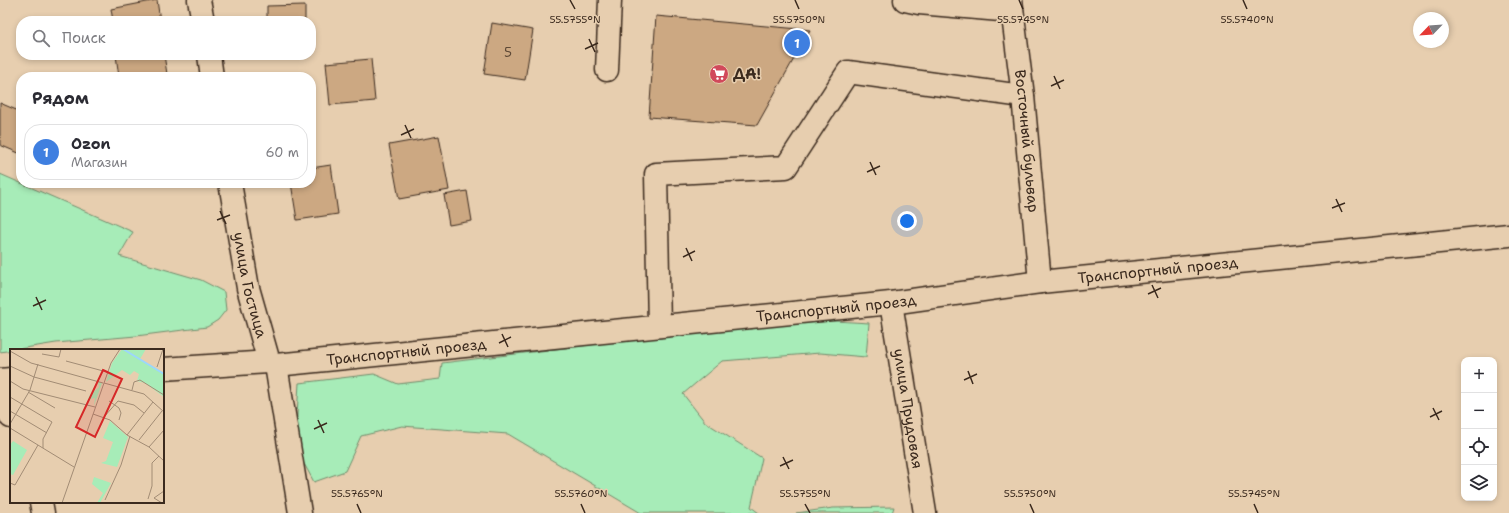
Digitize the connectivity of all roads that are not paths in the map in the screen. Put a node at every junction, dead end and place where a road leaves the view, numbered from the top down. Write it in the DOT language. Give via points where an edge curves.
graph roads {
  1 [pos="199,0"];
  2 [pos="610,0"];
  3 [pos="905,0"];
  4 [pos="1012,6"];
  5 [pos="202,16"];
  6 [pos="210,60"];
  7 [pos="607,70"];
  8 [pos="211,72"];
  9 [pos="1023,96"];
  10 [pos="231,188"];
  11 [pos="1509,235"];
  12 [pos="1040,282"];
  13 [pos="891,303"];
  14 [pos="659,326"];
  15 [pos="273,364"];
  16 [pos="164,369"];
  17 [pos="10,379"];
  18 [pos="0,380"];
  19 [pos="0,388"];
  20 [pos="10,414"];
  21 [pos="41,503"];
  22 [pos="42,513"];
  23 [pos="300,513"];
  24 [pos="925,513"];
  1 -- 5 [label="main road"];
  2 -- 7 [label="main road"];
  3 -- 4 [label="main road" via="919,3"];
  4 -- 9 [label="main road, Восточный бульвар"];
  6 -- 8 [label="main road"];
  9 -- 12 [label="main road, Восточный бульвар"];
  9 -- 14 [label="main road" via="848,72 786,168 656,174"];
  10 -- 15 [label="main road, улица Гостица" via="248,288"];
  11 -- 12 [label="main road, Транспортный проезд"];
  12 -- 13 [label="main road, Транспортный проезд"];
  13 -- 14 [label="main road, Транспортный проезд"];
  13 -- 24 [label="main road, улица Прудовая"];
  14 -- 15 [label="main road, Транспортный проезд"];
  15 -- 16 [label="main road, Транспортный проезд"];
  15 -- 23 [label="main road, улица Гостица"];
  17 -- 18 [label="main road"];
  19 -- 20 [label="main road"];
  21 -- 22 [label="main road"];
}
